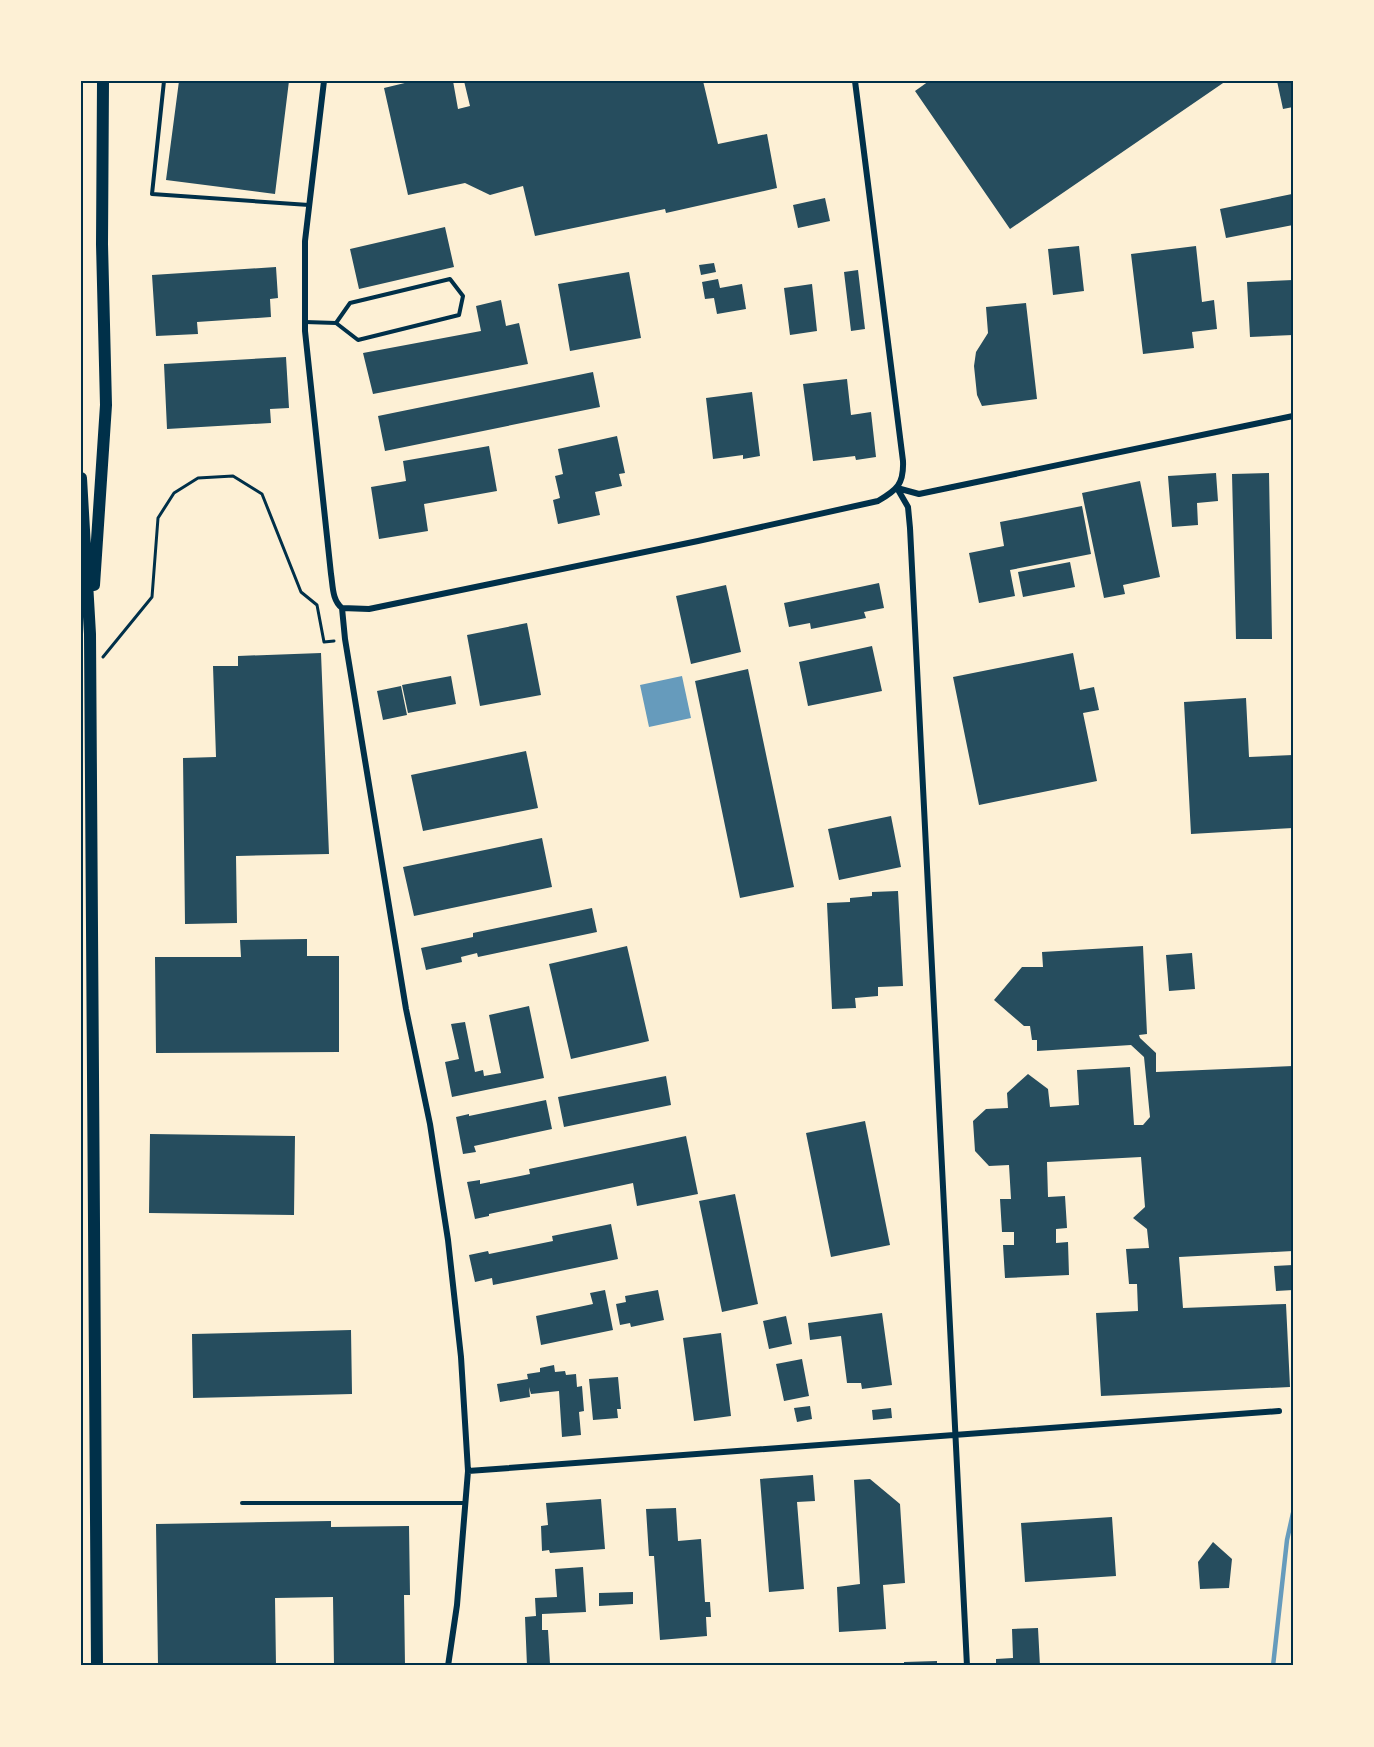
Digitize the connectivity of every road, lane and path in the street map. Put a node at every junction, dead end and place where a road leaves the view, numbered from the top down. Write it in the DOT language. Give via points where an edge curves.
graph roads {
  1 [pos="103,81"];
  2 [pos="164,81"];
  3 [pos="324,81"];
  4 [pos="855,81"];
  5 [pos="309,205"];
  6 [pos="305,322"];
  7 [pos="336,323"];
  8 [pos="1293,416"];
  9 [pos="81,478"];
  10 [pos="897,488"];
  11 [pos="342,608"];
  12 [pos="90,634"];
  13 [pos="345,639"];
  14 [pos="102,658"];
  15 [pos="1279,1411"];
  16 [pos="955,1436"];
  17 [pos="468,1471"];
  18 [pos="242,1503"];
  19 [pos="465,1503"];
  20 [pos="97,1666"];
  21 [pos="448,1666"];
  22 [pos="967,1666"];
  1 -- 12 [label="main road" via="106,405"];
  2 -- 5 [label="lane" via="152,194"];
  3 -- 5 [label="street"];
  4 -- 10 [label="street" via="903,461 903,475"];
  5 -- 6 [label="street"];
  6 -- 7 [label="lane"];
  6 -- 11 [label="street" via="331,574 335,598"];
  7 -- 7 [label="lane" via="358,340 459,315 463,296 450,279 350,303"];
  8 -- 10 [label="street" via="920,494"];
  9 -- 12 [label="main road"];
  10 -- 11 [label="street" via="878,501 767,526 369,609"];
  10 -- 16 [label="street" via="908,507 910,528"];
  11 -- 13 [label="street"];
  12 -- 20 [label="main road"];
  13 -- 14 [label="path" via="324,642 317,605 301,592 262,494 233,476 198,478 174,493 158,518 152,597"];
  13 -- 17 [label="street" via="446,1228 461,1357"];
  15 -- 16 [label="street"];
  16 -- 17 [label="street"];
  16 -- 22 [label="street"];
  17 -- 19 [label="street"];
  18 -- 19 [label="lane"];
  19 -- 21 [label="street"];
}
